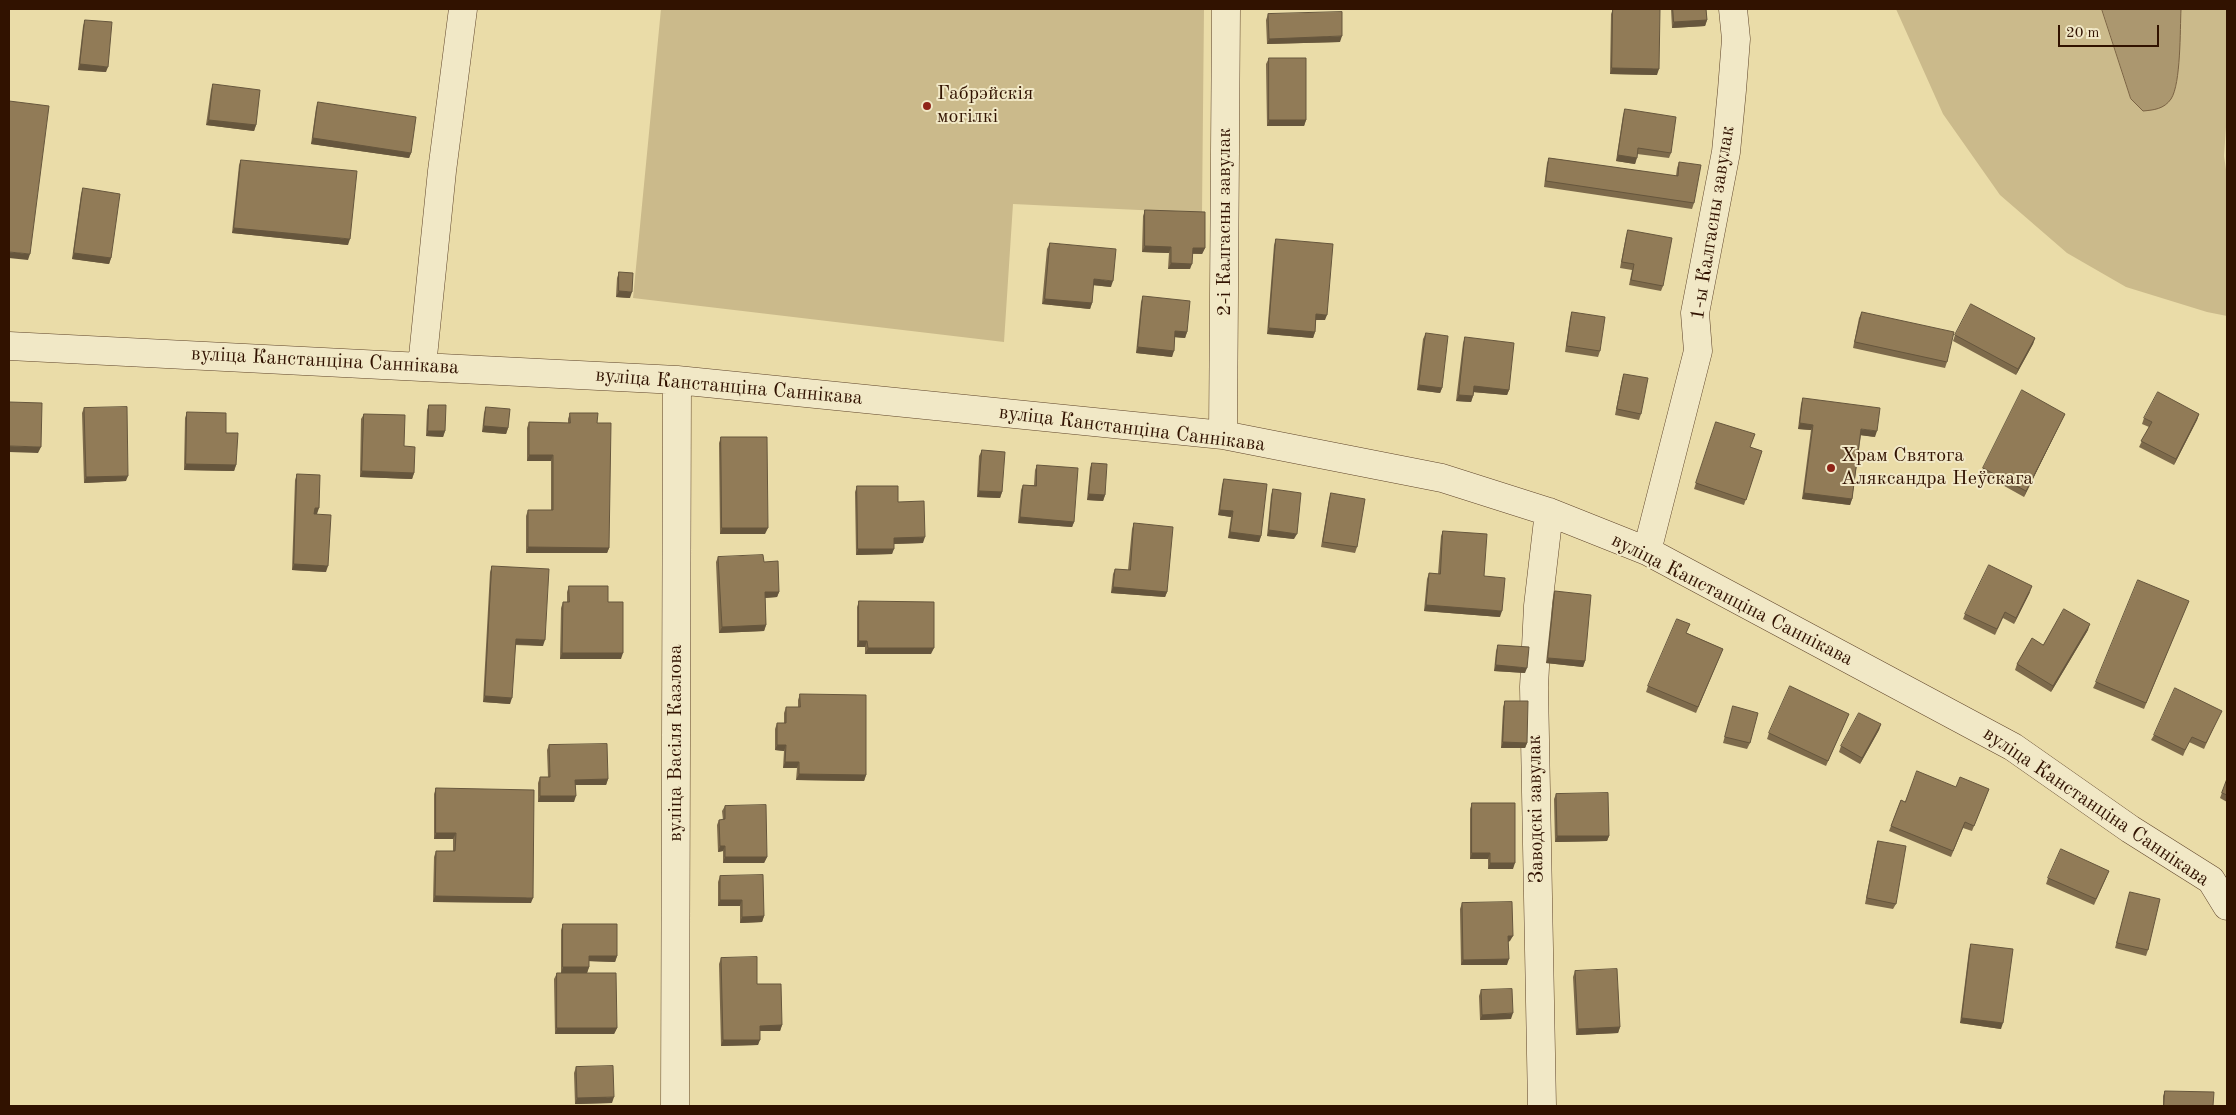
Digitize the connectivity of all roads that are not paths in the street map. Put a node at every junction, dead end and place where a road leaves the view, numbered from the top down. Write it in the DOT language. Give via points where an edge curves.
graph roads {
  1 [pos="463,9"];
  2 [pos="1226,9"];
  3 [pos="1733,9"];
  4 [pos="9,346"];
  5 [pos="422,366"];
  6 [pos="676,380"];
  7 [pos="1223,436"];
  8 [pos="1549,512"];
  9 [pos="1646,551"];
  10 [pos="2227,906"];
  11 [pos="675,1106"];
  12 [pos="1542,1106"];
  1 -- 5 [label="street"];
  2 -- 7 [label="street, 2-і Калгасны завулак"];
  3 -- 9 [label="street, 1-ы Калгасны завулак" via="1736,39 1726,152 1695,314 1698,350"];
  4 -- 5 [label="street, вуліца Канстанціна Саннікава"];
  5 -- 6 [label="street, вуліца Канстанціна Саннікава"];
  6 -- 7 [label="street, вуліца Канстанціна Саннікава"];
  6 -- 11 [label="street, вуліца Васіля Казлова"];
  7 -- 8 [label="street, вуліца Канстанціна Саннікава" via="1442,478"];
  8 -- 9 [label="street, вуліца Канстанціна Саннікава"];
  8 -- 12 [label="street, Заводскі завулак" via="1538,606 1534,687"];
  9 -- 10 [label="street, вуліца Канстанціна Саннікава" via="2013,747 2130,829 2211,880"];
}
